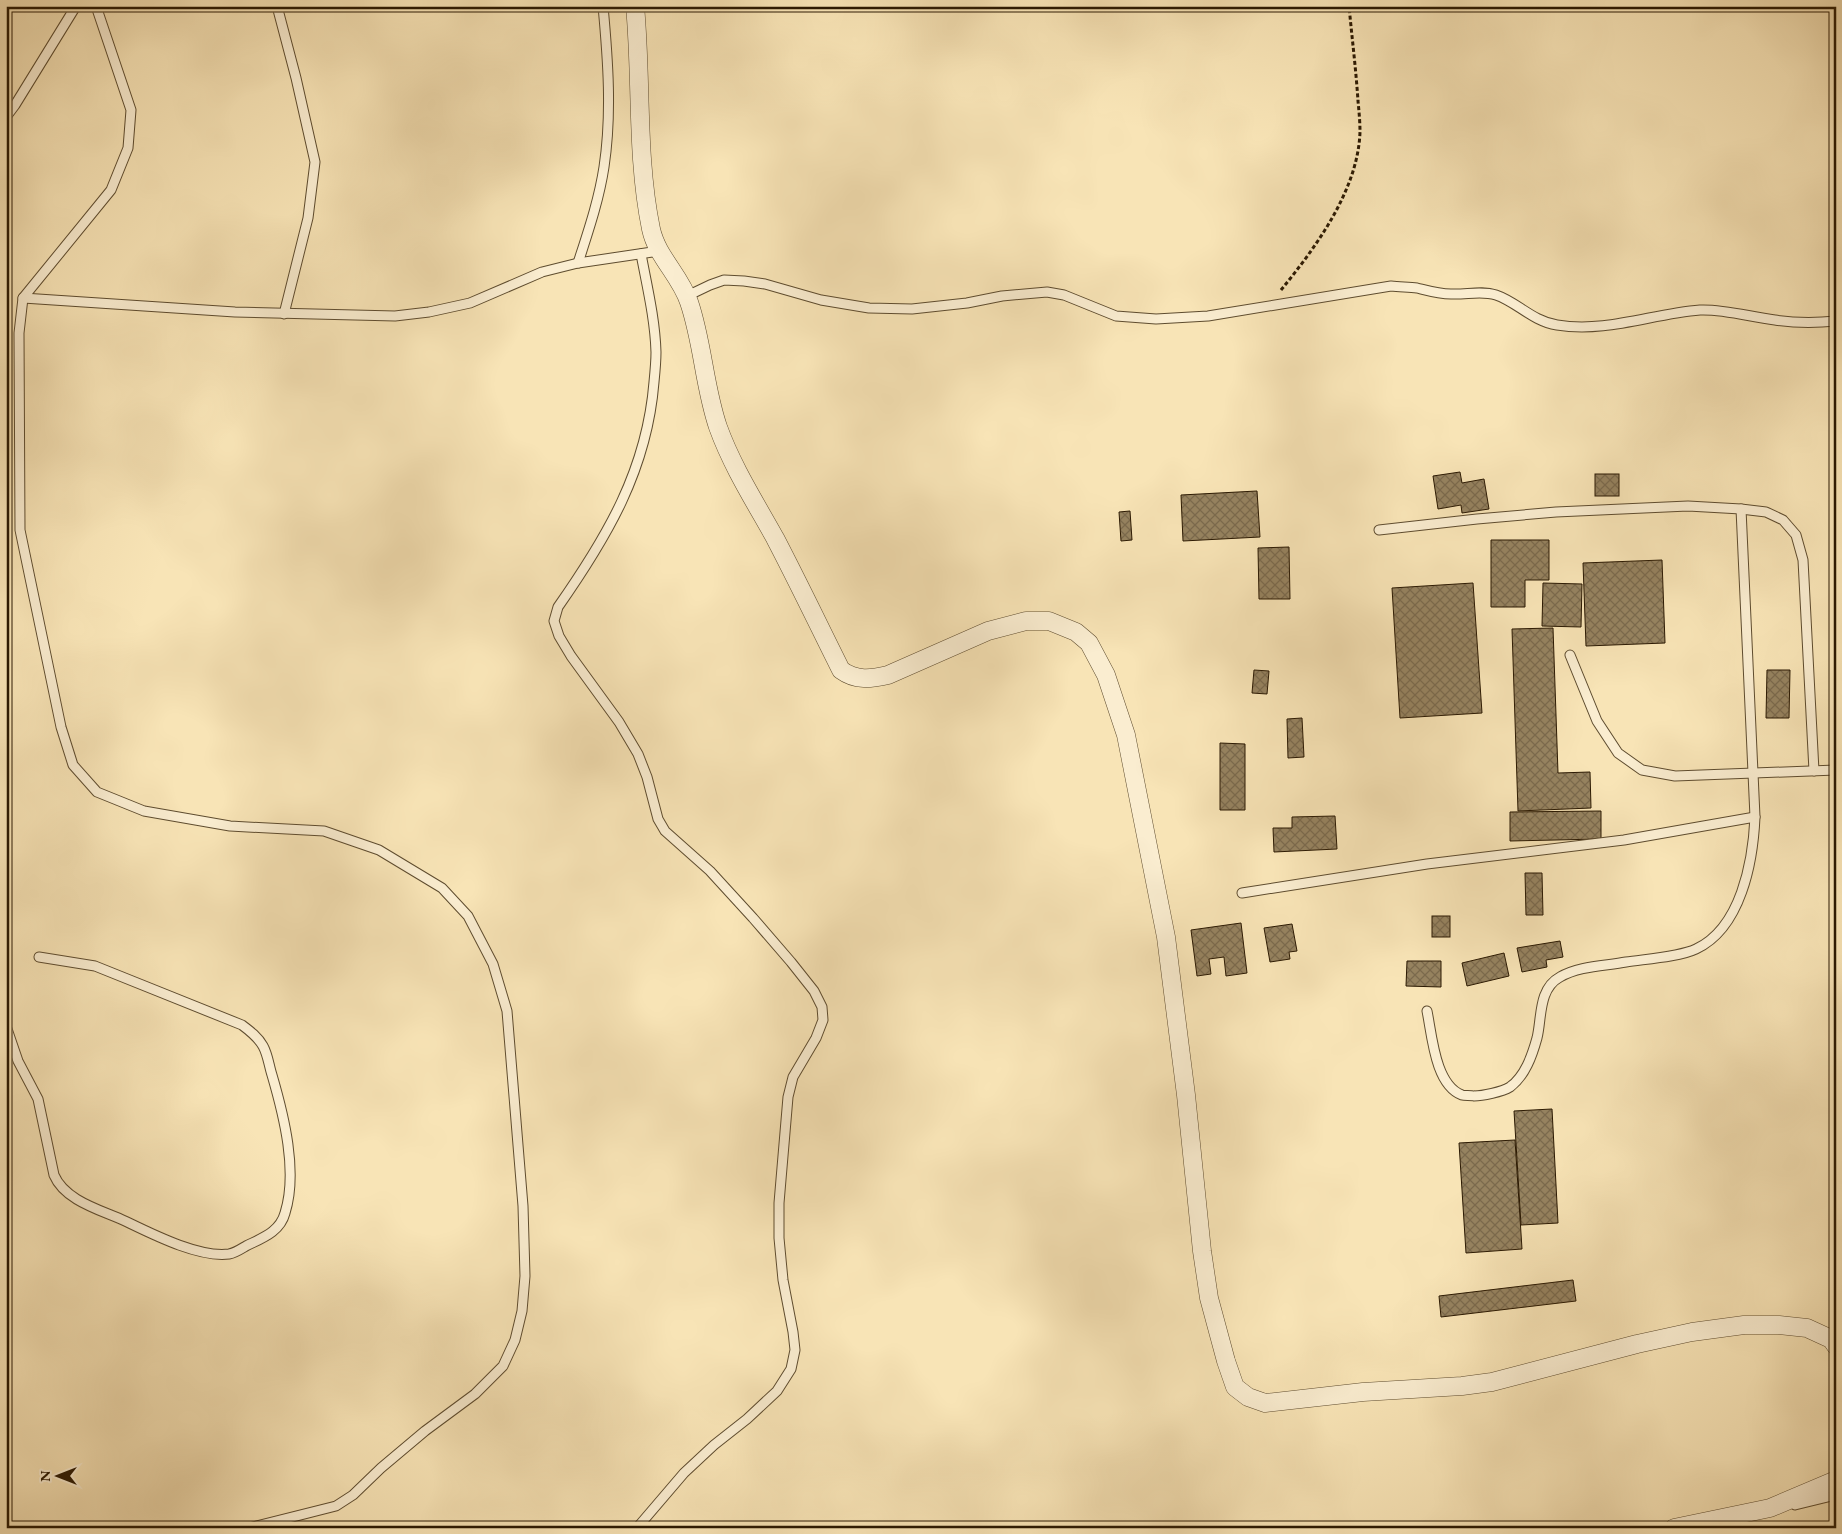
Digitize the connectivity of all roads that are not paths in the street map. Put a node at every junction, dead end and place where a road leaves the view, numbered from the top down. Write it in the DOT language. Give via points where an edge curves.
graph roads {
  1 [pos="76,6"];
  2 [pos="96,6"];
  3 [pos="277,6"];
  4 [pos="603,6"];
  5 [pos="635,6"];
  6 [pos="6,117"];
  7 [pos="659,251"];
  8 [pos="641,254"];
  9 [pos="578,263"];
  10 [pos="687,296"];
  11 [pos="23,298"];
  12 [pos="284,314"];
  13 [pos="1836,321"];
  14 [pos="1741,509"];
  15 [pos="1379,530"];
  16 [pos="1570,655"];
  17 [pos="1814,770"];
  18 [pos="1836,770"];
  19 [pos="1752,774"];
  20 [pos="1755,817"];
  21 [pos="1242,893"];
  22 [pos="39,957"];
  23 [pos="1427,1011"];
  24 [pos="6,1026"];
  25 [pos="1836,1346"];
  26 [pos="1836,1480"];
  27 [pos="1836,1495"];
  28 [pos="1770,1508"];
  29 [pos="249,1528"];
  30 [pos="637,1528"];
  31 [pos="1674,1528"];
  1 -- 6 [label="lane"];
  2 -- 11 [label="lane" via="131,110 128,148 111,190"];
  3 -- 12 [label="lane" via="315,162 308,218"];
  4 -- 9 [label="lane" via="609,114 604,167 595,211"];
  5 -- 7 [label="street" via="642,157 651,231"];
  7 -- 8 [label="lane"];
  7 -- 10 [label="street"];
  8 -- 9 [label="lane"];
  8 -- 30 [label="lane" via="653,315 656,353 652,404 643,447 629,488 610,526 558,607 554,620 571,656 638,754 648,777 658,819 665,831 710,871 791,962 814,991 822,1007 823,1020 793,1077 788,1097 778,1238 795,1350 791,1369 777,1390 684,1473"];
  9 -- 12 [label="lane" via="542,272 470,302 429,312 395,316"];
  10 -- 13 [label="lane" via="724,280 764,284 821,300 869,308 912,309 1047,292 1116,316 1156,319 1208,316 1391,286 1452,294 1490,293 1529,315 1555,325 1584,328 1702,310 1776,320"];
  10 -- 25 [label="street" via="696,322 704,378 718,427 841,670 858,678 888,675 988,631 1026,621 1049,621 1076,632 1089,644 1106,675 1126,735 1166,937 1202,1251 1210,1298 1235,1387 1248,1397 1265,1403 1492,1382 1637,1344 1744,1325 1807,1328 1831,1339"];
  11 -- 12 [label="lane"];
  11 -- 29 [label="lane" via="19,333 20,530 61,727 73,765 97,792 144,810 230,826 324,831 379,850 442,888 468,916 493,964 507,1011 523,1206 525,1276 515,1340 503,1366 476,1394 418,1436 354,1495 336,1506"];
  14 -- 15 [label="lane" via="1688,506 1556,512"];
  14 -- 17 [label="lane" via="1766,512 1783,520 1796,535 1803,560"];
  14 -- 19 [label="lane"];
  16 -- 19 [label="lane" via="1597,720 1618,754 1642,770 1675,776"];
  17 -- 18 [label="lane"];
  17 -- 19 [label="lane"];
  19 -- 20 [label="lane"];
  20 -- 21 [label="lane" via="1624,840 1437,863"];
  20 -- 23 [label="lane" via="1754,843 1746,878 1732,913 1714,938 1695,950 1583,968 1558,977 1547,990 1541,1006 1537,1038 1526,1069 1509,1087 1482,1096 1462,1095 1446,1083 1437,1063"];
  22 -- 24 [label="lane" via="95,966 242,1025 254,1034 264,1047 282,1107 291,1170 285,1214 280,1225 270,1235 231,1254 211,1254 160,1238 64,1190 54,1175 38,1099 18,1061"];
  26 -- 28 [label="street"];
  27 -- 28 [label="lane"];
  28 -- 31 [label="street"];
}
